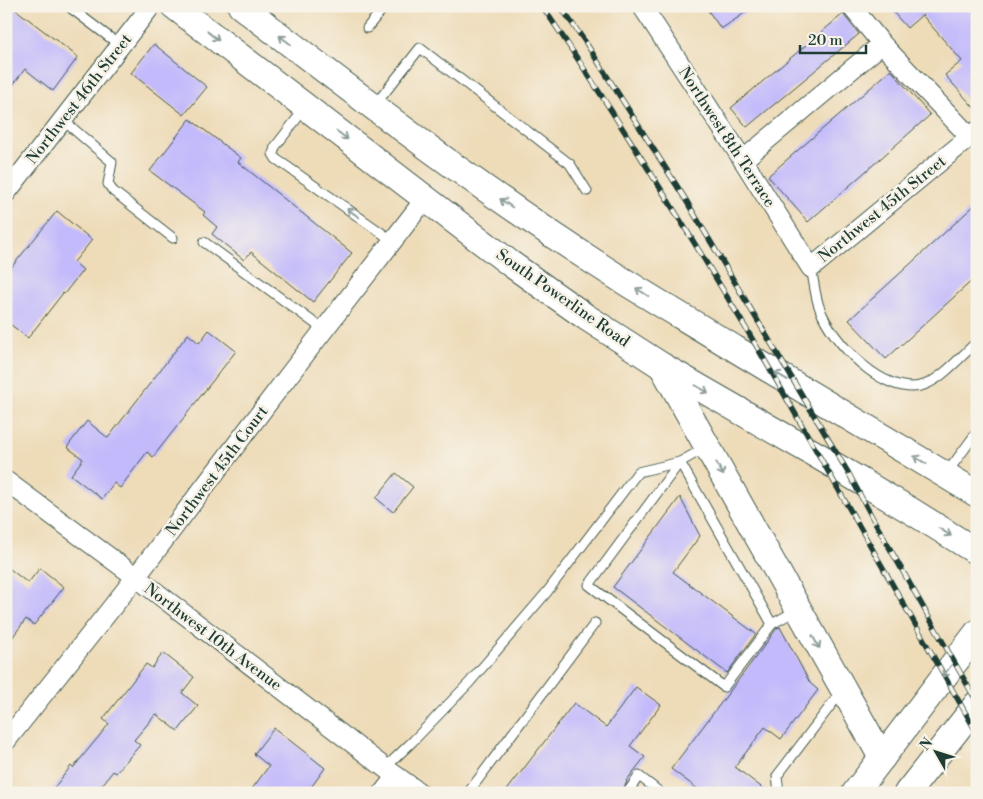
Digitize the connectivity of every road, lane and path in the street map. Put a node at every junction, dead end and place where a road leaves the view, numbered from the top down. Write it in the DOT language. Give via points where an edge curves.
graph roads {
  1 [pos="68,6"];
  2 [pos="151,6"];
  3 [pos="174,6"];
  4 [pos="241,6"];
  5 [pos="385,6"];
  6 [pos="642,6"];
  7 [pos="851,6"];
  8 [pos="367,28"];
  9 [pos="882,44"];
  10 [pos="121,46"];
  11 [pos="305,107"];
  12 [pos="374,107"];
  13 [pos="63,120"];
  14 [pos="973,134"];
  15 [pos="742,160"];
  16 [pos="587,191"];
  17 [pos="6,193"];
  18 [pos="425,199"];
  19 [pos="173,238"];
  20 [pos="393,241"];
  21 [pos="204,242"];
  22 [pos="811,268"];
  23 [pos="324,330"];
  24 [pos="977,342"];
  25 [pos="662,366"];
  26 [pos="977,432"];
  27 [pos="708,447"];
  28 [pos="680,462"];
  29 [pos="945,475"];
  30 [pos="6,482"];
  31 [pos="977,494"];
  32 [pos="977,552"];
  33 [pos="136,578"];
  34 [pos="798,609"];
  35 [pos="595,623"];
  36 [pos="772,624"];
  37 [pos="977,633"];
  38 [pos="843,689"];
  39 [pos="977,704"];
  40 [pos="6,741"];
  41 [pos="882,758"];
  42 [pos="390,772"];
  43 [pos="383,793"];
  44 [pos="420,793"];
  45 [pos="468,793"];
  46 [pos="627,793"];
  47 [pos="661,793"];
  48 [pos="779,793"];
  49 [pos="855,793"];
  50 [pos="907,793"];
  1 -- 10 [label="lane"];
  2 -- 10 [label="street, Northwest 46th Street"];
  3 -- 11 [label="main road, South Powerline Road, one-way"];
  12 -- 4 [label="main road, one-way"];
  5 -- 8 [label="lane"];
  6 -- 15 [label="street, Northwest 8th Terrace"];
  7 -- 9 [label="street"];
  9 -- 14 [label="street"];
  9 -- 15 [label="street"];
  10 -- 13 [label="street, Northwest 46th Street"];
  11 -- 18 [label="main road, South Powerline Road, one-way"];
  20 -- 11 [label="lane, one-way" via="273,154"];
  12 -- 16 [label="lane" via="420,48 570,164"];
  29 -- 12 [label="main road, one-way" via="598,265"];
  13 -- 17 [label="street, Northwest 46th Street"];
  13 -- 19 [label="lane" via="112,162 108,184 113,191"];
  14 -- 22 [label="street, Northwest 45th Street"];
  15 -- 22 [label="street, Northwest 8th Terrace"];
  18 -- 20 [label="street, Northwest 45th Court"];
  18 -- 25 [label="main road, South Powerline Road" via="549,292"];
  20 -- 23 [label="street, Northwest 45th Court"];
  21 -- 23 [label="lane"];
  22 -- 24 [label="lane" via="820,309 830,328 862,365 886,381 910,388 937,379"];
  23 -- 33 [label="street, Northwest 45th Court"];
  25 -- 27 [label="main road"];
  25 -- 32 [label="main road, South Powerline Road, one-way"];
  26 -- 29 [label="lane"];
  27 -- 28 [label="lane"];
  27 -- 34 [label="main road, one-way"];
  28 -- 36 [label="lane"];
  28 -- 36 [label="lane" via="589,585 724,687"];
  28 -- 42 [label="lane" via="638,472 547,592 469,684 413,741"];
  29 -- 31 [label="main road"];
  30 -- 33 [label="street, Northwest 10th Avenue"];
  33 -- 40 [label="street, Northwest 45th Court"];
  33 -- 42 [label="street, Northwest 10th Avenue"];
  34 -- 36 [label="lane"];
  34 -- 38 [label="main road, one-way"];
  35 -- 45 [label="lane"];
  37 -- 41 [label="main road, one-way"];
  38 -- 41 [label="main road"];
  38 -- 48 [label="lane" via="777,776"];
  39 -- 50 [label="main road"];
  41 -- 49 [label="main road"];
  42 -- 43 [label="street"];
  42 -- 44 [label="street, Northwest 10th Avenue"];
  46 -- 47 [label="lane" via="639,776"];
}
